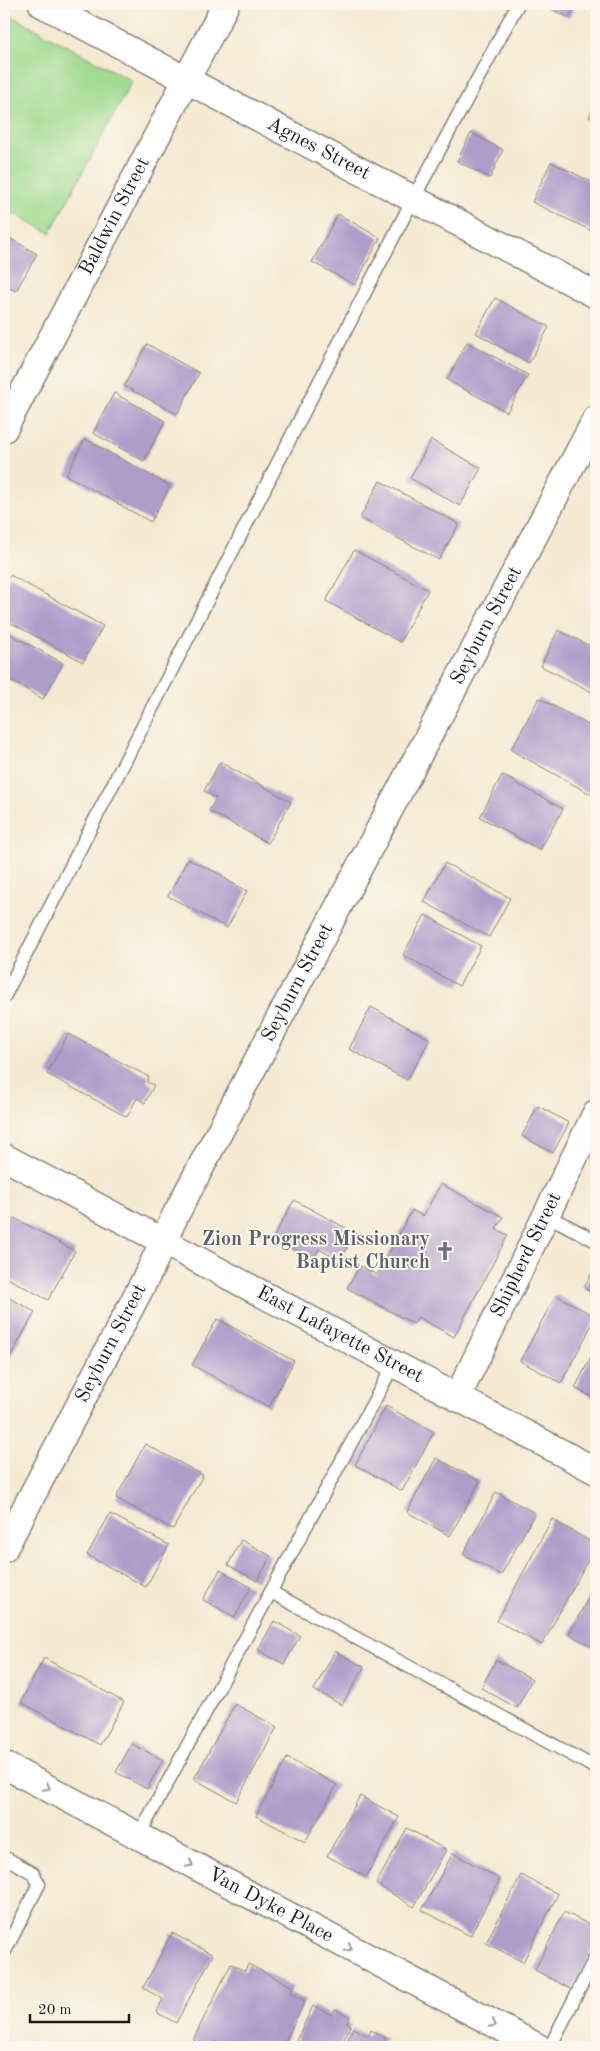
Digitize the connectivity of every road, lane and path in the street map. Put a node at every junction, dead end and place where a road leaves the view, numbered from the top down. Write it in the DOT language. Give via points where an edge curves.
graph roads {
  1 [pos="42,4"];
  2 [pos="226,4"];
  3 [pos="518,4"];
  4 [pos="186,80"];
  5 [pos="413,200"];
  6 [pos="596,295"];
  7 [pos="596,419"];
  8 [pos="4,429"];
  9 [pos="4,997"];
  10 [pos="596,1113"];
  11 [pos="4,1157"];
  12 [pos="546,1215"];
  13 [pos="596,1241"];
  14 [pos="163,1242"];
  15 [pos="394,1364"];
  16 [pos="457,1398"];
  17 [pos="596,1471"];
  18 [pos="4,1549"];
  19 [pos="271,1592"];
  20 [pos="4,1765"];
  21 [pos="596,1768"];
  22 [pos="138,1837"];
  23 [pos="4,1857"];
  24 [pos="4,1953"];
  25 [pos="596,1956"];
  26 [pos="538,2047"];
  27 [pos="550,2047"];
  1 -- 4 [label="street, Agnes Street"];
  2 -- 4 [label="street, Baldwin Street"];
  3 -- 5 [label="lane"];
  4 -- 5 [label="street, Agnes Street"];
  4 -- 8 [label="street, Baldwin Street"];
  5 -- 6 [label="street, Agnes Street"];
  5 -- 9 [label="lane"];
  7 -- 14 [label="street, Seyburn Street"];
  10 -- 12 [label="street, Shipherd Street"];
  11 -- 14 [label="street, East Lafayette Street"];
  12 -- 13 [label="lane"];
  12 -- 16 [label="street, Shipherd Street"];
  14 -- 15 [label="street, East Lafayette Street"];
  14 -- 18 [label="street, Seyburn Street"];
  15 -- 16 [label="street, East Lafayette Street"];
  15 -- 19 [label="lane"];
  16 -- 17 [label="street, East Lafayette Street"];
  19 -- 21 [label="lane"];
  19 -- 22 [label="lane"];
  20 -- 22 [label="street, Van Dyke Place, one-way"];
  22 -- 26 [label="street, Van Dyke Place, one-way"];
  23 -- 24 [label="lane" via="33,1873 39,1884"];
  25 -- 27 [label="lane"];
}
